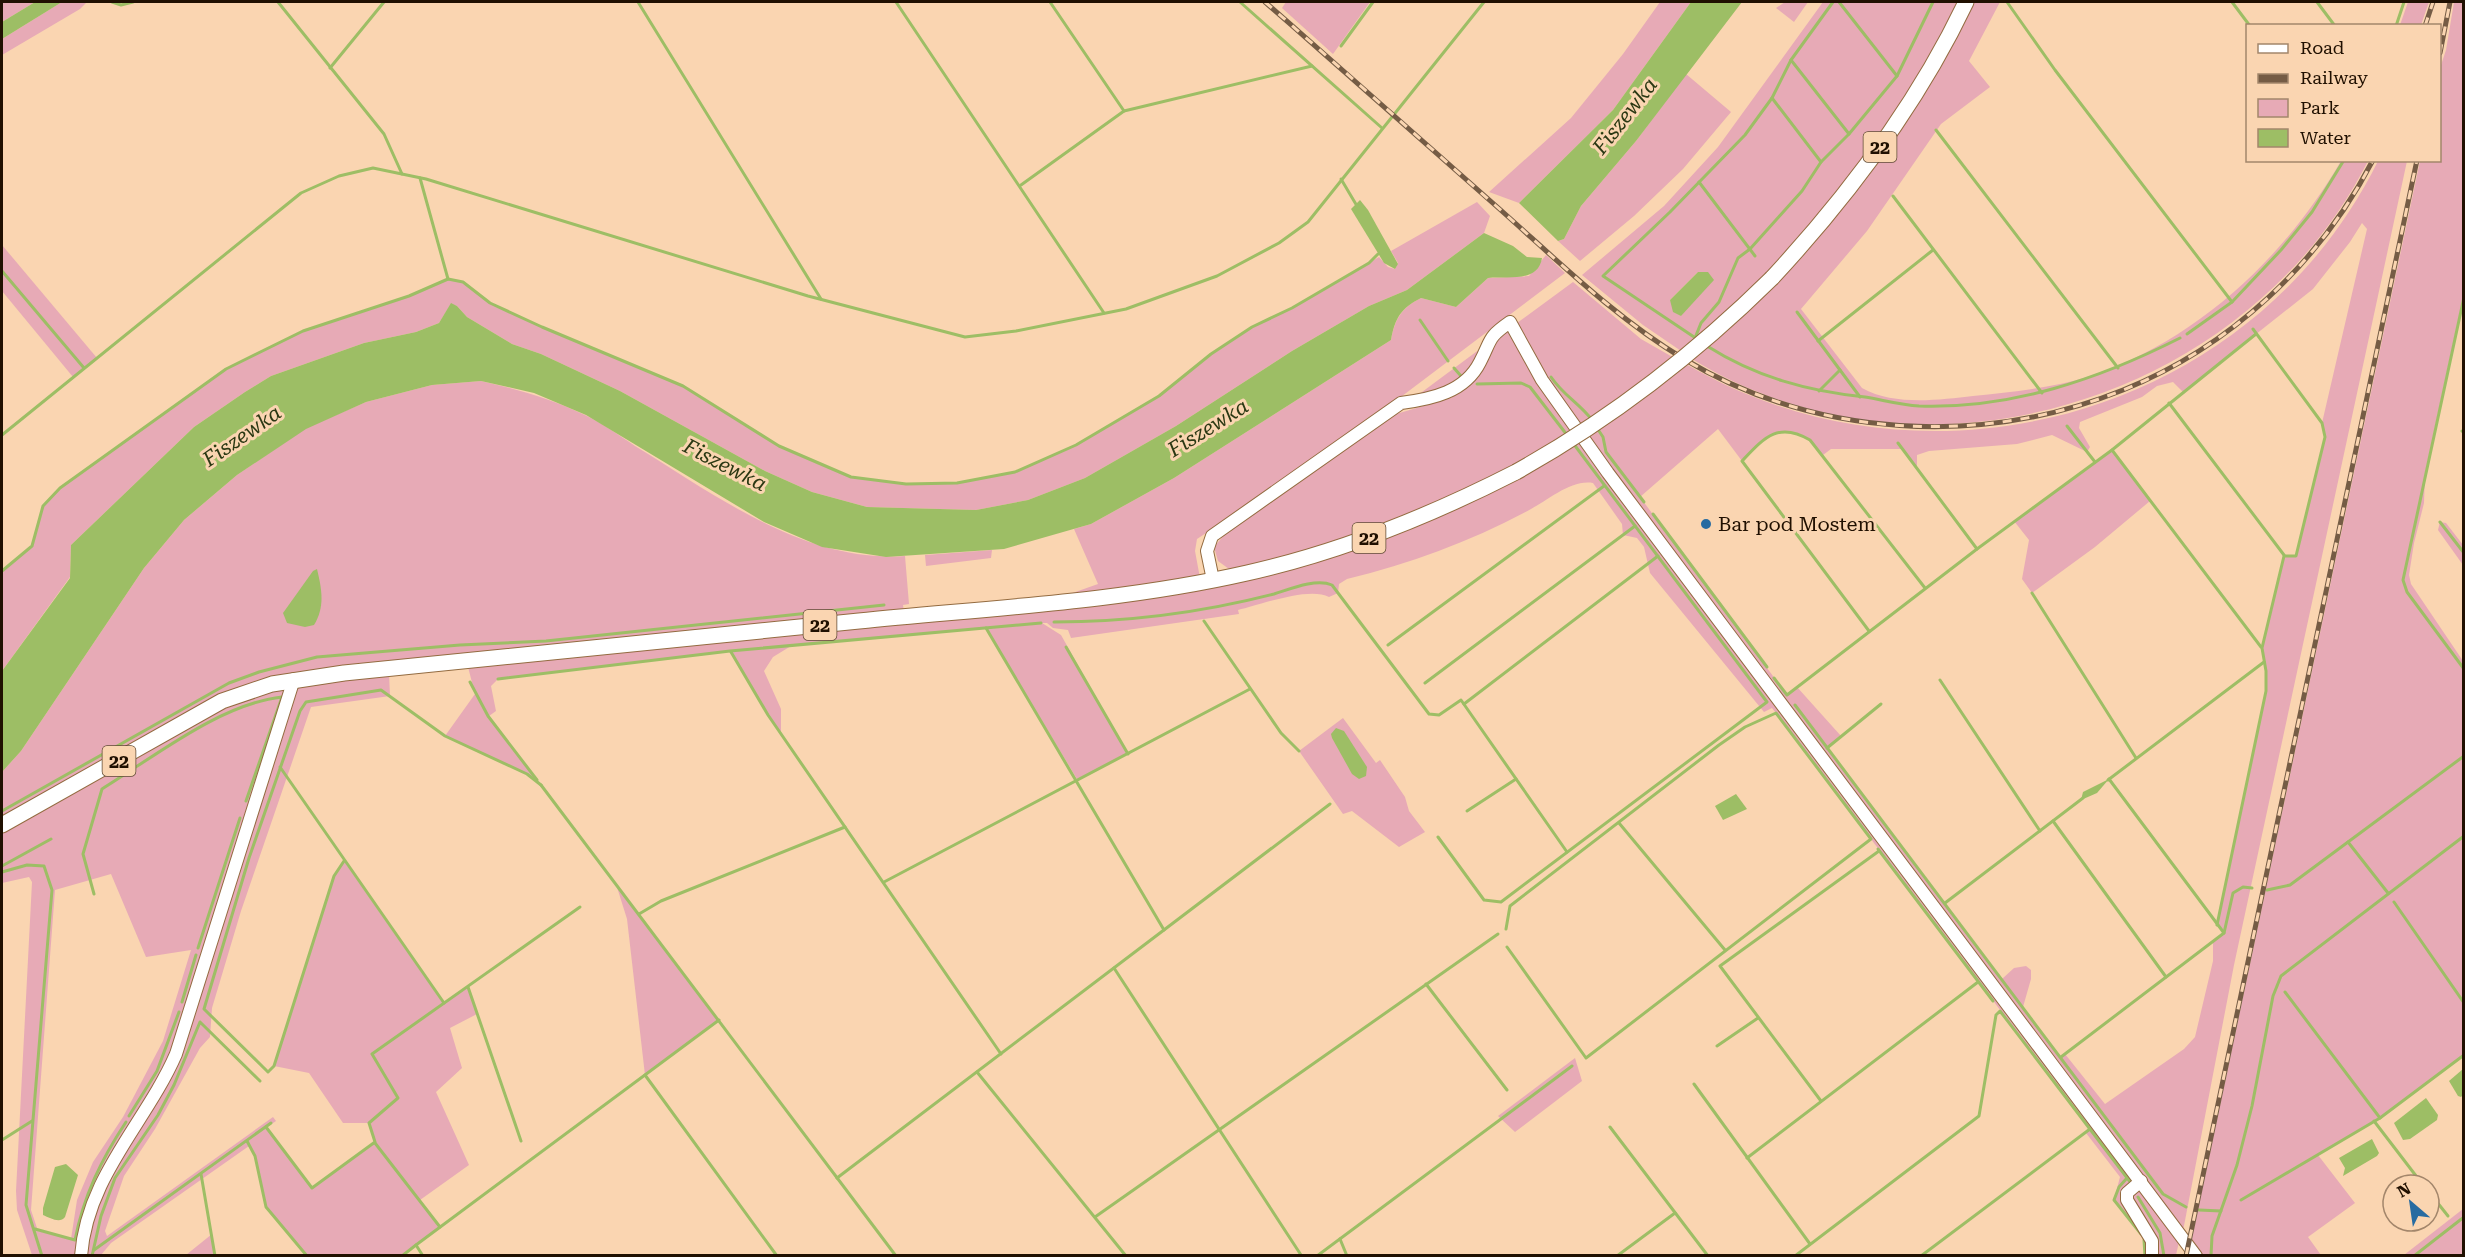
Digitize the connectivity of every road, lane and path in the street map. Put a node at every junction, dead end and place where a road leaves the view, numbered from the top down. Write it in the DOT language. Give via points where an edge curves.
graph roads {
  1 [pos="1966,2"];
  2 [pos="1213,580"];
  3 [pos="294,679"];
  4 [pos="2,825"];
  5 [pos="2141,1181"];
  6 [pos="81,1256"];
  7 [pos="2152,1256"];
  8 [pos="2196,1256"];
  1 -- 2 [label="main road, 22, bridge" via="1929,71 1845,195 1772,278 1713,335 1653,384 1516,472 1446,507 1375,536"];
  2 -- 3 [label="main road, 22" via="1059,601"];
  2 -- 5 [label="street" via="1207,551 1212,536 1401,403 1427,399 1457,387 1479,364 1491,335 1510,322 1542,380 1608,473"];
  3 -- 4 [label="main road, 22" via="254,689 210,707"];
  3 -- 6 [label="street" via="176,1054 101,1181 90,1208"];
  5 -- 7 [label="street" via="2127,1194 2127,1200 2152,1241"];
  5 -- 8 [label="street"];
}
